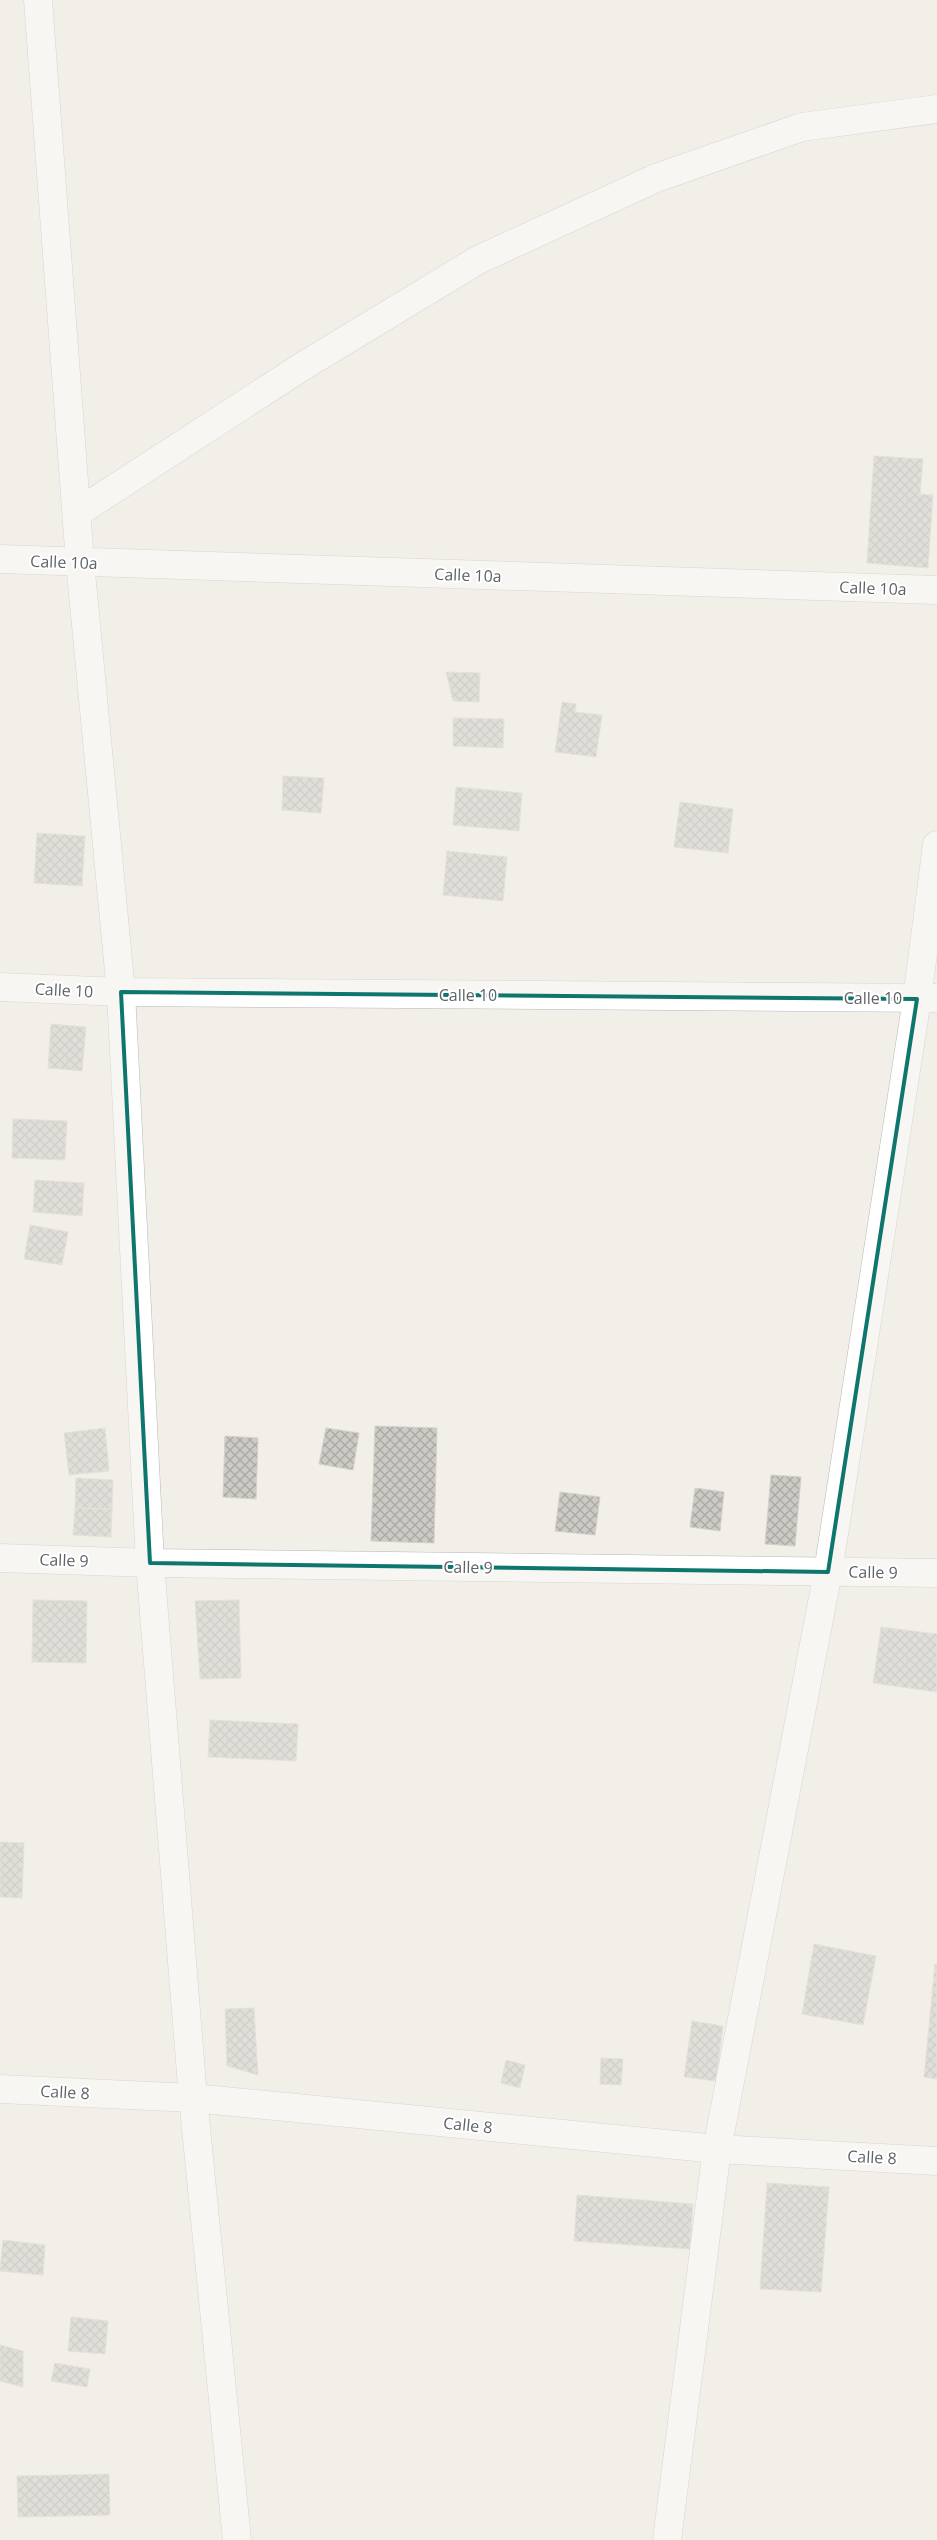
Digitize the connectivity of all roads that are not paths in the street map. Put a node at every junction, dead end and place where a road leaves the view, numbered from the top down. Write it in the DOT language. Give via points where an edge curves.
graph roads {
  1 [pos="38,0"];
  2 [pos="937,109"];
  3 [pos="76,513"];
  4 [pos="0,559"];
  5 [pos="80,562"];
  6 [pos="937,590"];
  7 [pos="937,845"];
  8 [pos="0,987"];
  9 [pos="121,992"];
  10 [pos="927,998"];
  11 [pos="0,1558"];
  12 [pos="150,1563"];
  13 [pos="828,1572"];
  14 [pos="937,1573"];
  15 [pos="0,2089"];
  16 [pos="193,2098"];
  17 [pos="717,2149"];
  18 [pos="937,2161"];
  19 [pos="238,2540"];
  20 [pos="667,2540"];
  1 -- 3 [label="street"];
  2 -- 3 [label="street" via="802,127 656,178 478,260 303,366"];
  3 -- 5 [label="street"];
  4 -- 5 [label="street, Calle 10a"];
  5 -- 6 [label="street, Calle 10a"];
  5 -- 9 [label="street"];
  7 -- 10 [label="street"];
  8 -- 9 [label="street, Calle 10"];
  9 -- 10 [label="street, Calle 10"];
  9 -- 12 [label="street"];
  10 -- 13 [label="street"];
  11 -- 12 [label="street, Calle 9"];
  12 -- 13 [label="street, Calle 9"];
  12 -- 16 [label="street"];
  13 -- 14 [label="street, Calle 9"];
  13 -- 17 [label="street"];
  15 -- 16 [label="street, Calle 8"];
  16 -- 17 [label="street, Calle 8"];
  16 -- 19 [label="street"];
  17 -- 18 [label="street, Calle 8"];
  17 -- 20 [label="street"];
}
